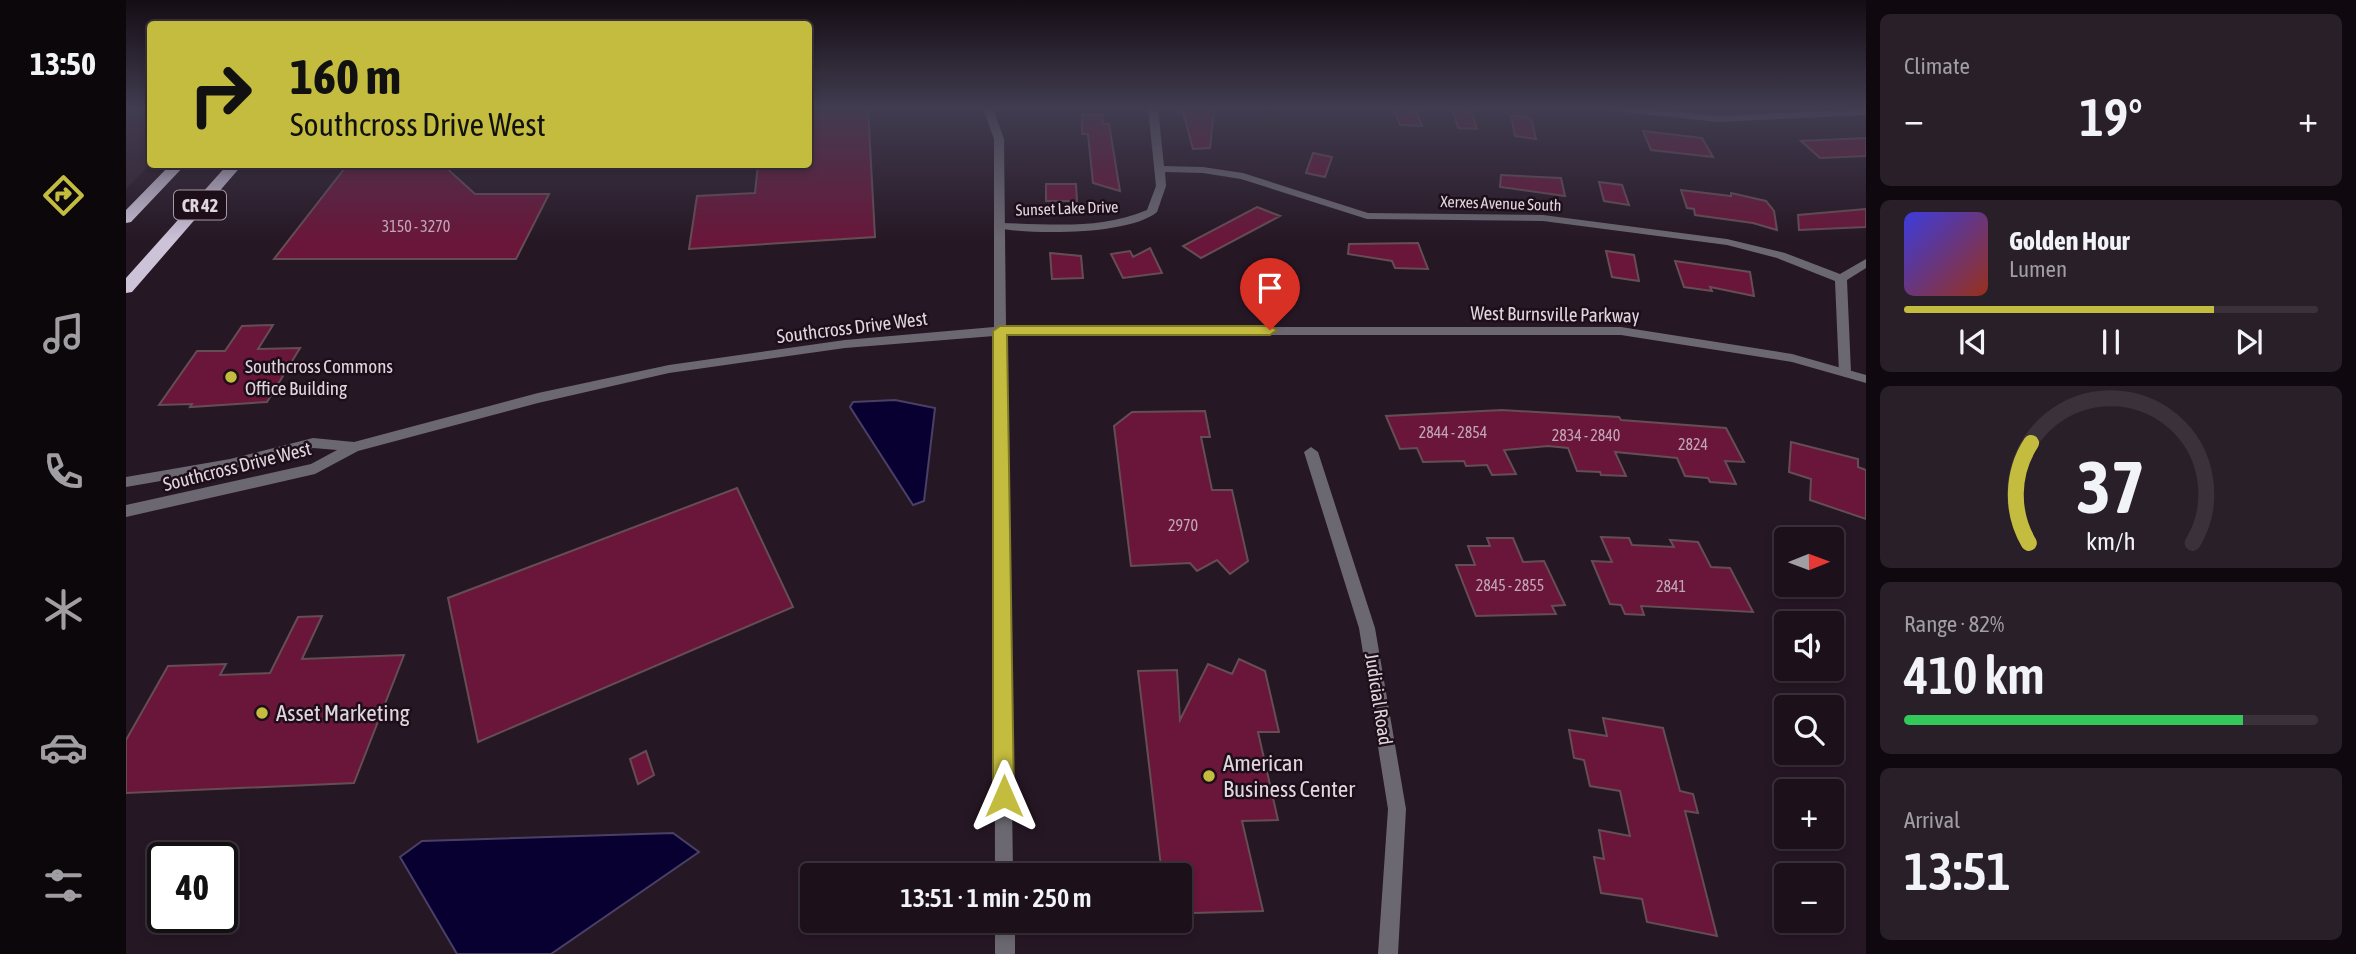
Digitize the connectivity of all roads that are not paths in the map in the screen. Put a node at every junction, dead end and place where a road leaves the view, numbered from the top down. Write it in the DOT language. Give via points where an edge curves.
graph roads {
  1 [pos="999,153"];
  2 [pos="1158,153"];
  3 [pos="175,168"];
  4 [pos="232,168"];
  5 [pos="1160,169"];
  6 [pos="126,219"];
  7 [pos="1002,226"];
  8 [pos="1866,263"];
  9 [pos="1841,279"];
  10 [pos="126,288"];
  11 [pos="1364,330"];
  12 [pos="1000,331"];
  13 [pos="1845,373"];
  14 [pos="1866,379"];
  15 [pos="354,447"];
  16 [pos="1311,452"];
  17 [pos="126,482"];
  18 [pos="126,512"];
  19 [pos="1004,863"];
  20 [pos="1005,933"];
  21 [pos="1005,954"];
  22 [pos="1388,954"];
  1 -- 7 [label="street"];
  2 -- 5 [label="street, Sunset Lake Drive"];
  3 -- 6 [label="highway, CR 42"];
  4 -- 10 [label="highway, CR 42"];
  5 -- 7 [label="street, Sunset Lake Drive" via="1161,186 1152,212 1135,220 1107,226"];
  5 -- 9 [label="street, Xerxes Avenue South" via="1243,176 1367,216 1543,218 1727,242 1781,255"];
  7 -- 12 [label="street"];
  8 -- 9 [label="street"];
  9 -- 13 [label="street"];
  11 -- 12 [label="street, Southcross Drive West"];
  11 -- 13 [label="street, West Burnsville Parkway" via="1621,331 1791,358"];
  12 -- 15 [label="street, Southcross Drive West" via="845,344 669,369 538,397"];
  12 -- 19 [label="street"];
  13 -- 14 [label="street, West Burnsville Parkway"];
  15 -- 17 [label="street, Southcross Drive West" via="313,443 230,464"];
  15 -- 18 [label="street, Southcross Drive West" via="315,469"];
  16 -- 22 [label="street, Judicial Road" via="1367,628 1397,809"];
  20 -- 21 [label="street"];
}
